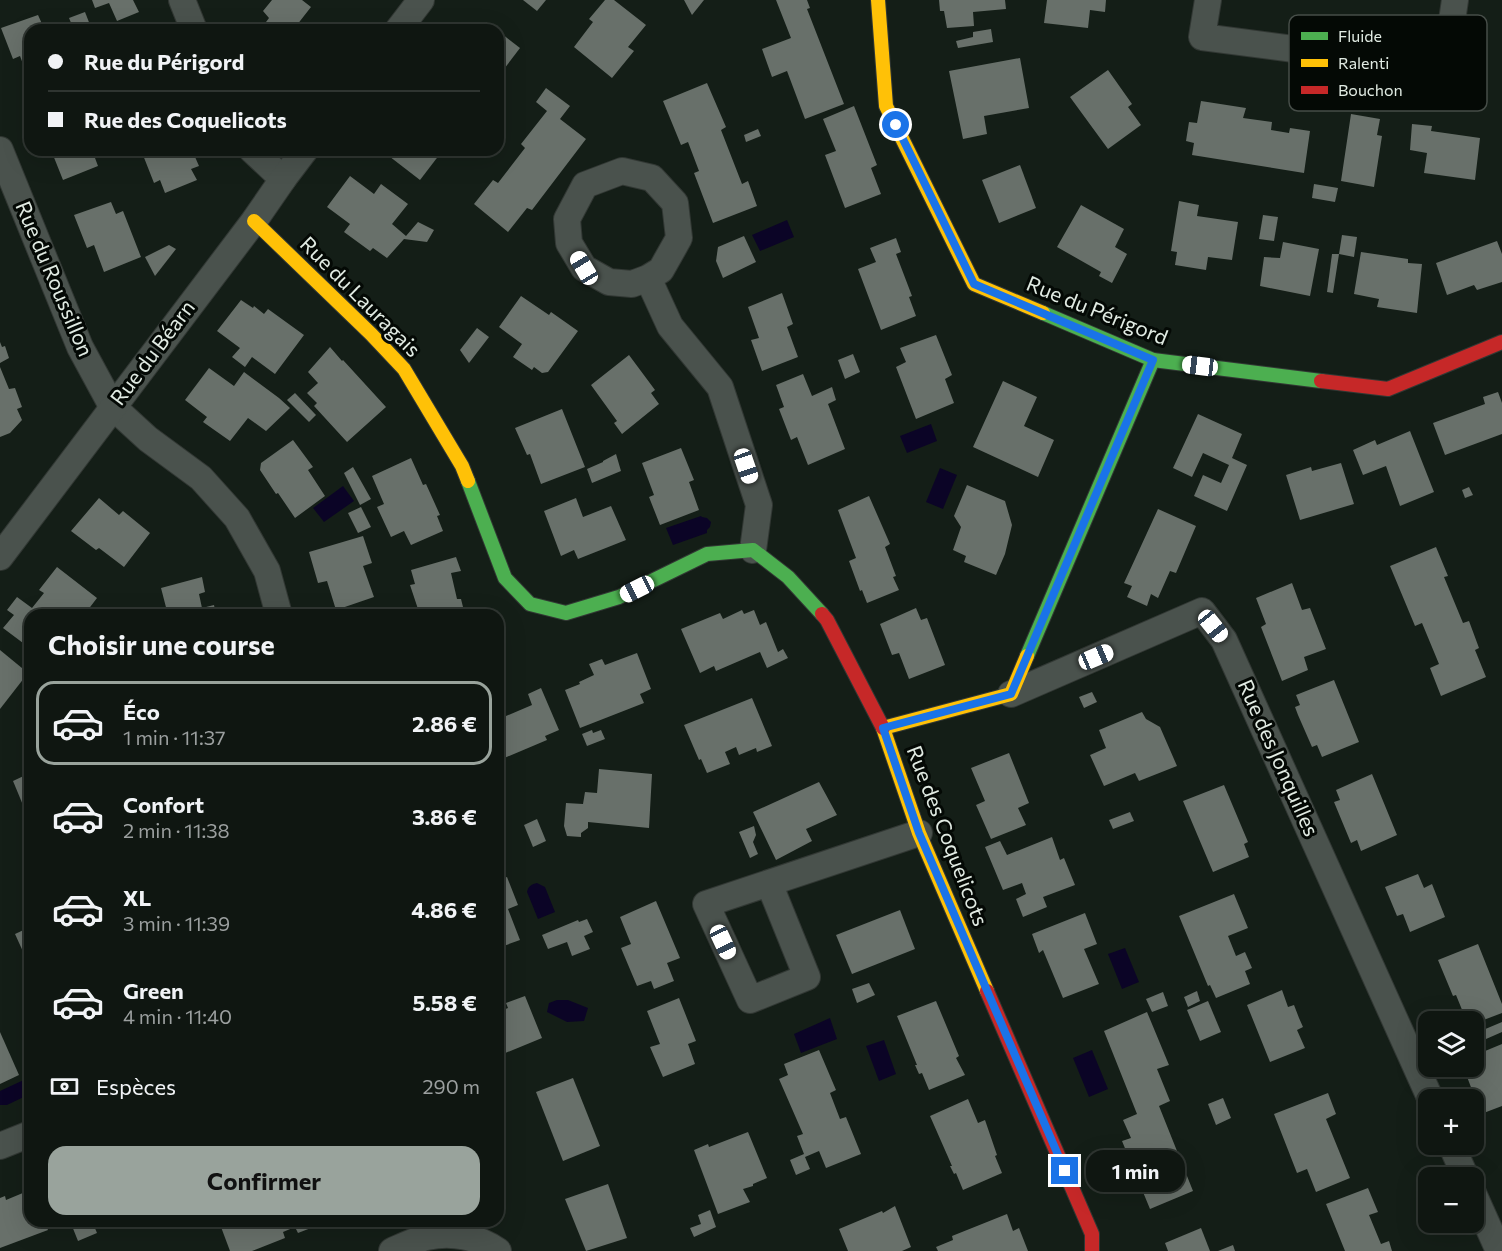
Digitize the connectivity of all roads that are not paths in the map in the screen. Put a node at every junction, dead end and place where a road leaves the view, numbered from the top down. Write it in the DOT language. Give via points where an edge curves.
graph roads {
  1 [pos="182,0"];
  2 [pos="421,0"];
  3 [pos="878,0"];
  4 [pos="1208,0"];
  5 [pos="1455,0"];
  6 [pos="1453,15"];
  7 [pos="192,24"];
  8 [pos="403,24"];
  9 [pos="1289,48"];
  10 [pos="0,150"];
  11 [pos="258,156"];
  12 [pos="300,156"];
  13 [pos="283,179"];
  14 [pos="254,221"];
  15 [pos="648,279"];
  16 [pos="1502,342"];
  17 [pos="1153,360"];
  18 [pos="112,406"];
  19 [pos="753,550"];
  20 [pos="0,556"];
  21 [pos="277,609"];
  22 [pos="1011,694"];
  23 [pos="883,728"];
  24 [pos="919,833"];
  25 [pos="769,883"];
  26 [pos="1426,1089"];
  27 [pos="24,1136"];
  28 [pos="0,1146"];
  29 [pos="1484,1218"];
  30 [pos="392,1251"];
  31 [pos="498,1251"];
  32 [pos="1092,1251"];
  33 [pos="1499,1251"];
  1 -- 7 [label="street"];
  2 -- 8 [label="street"];
  3 -- 17 [label="street, Rue du Périgord" via="886,106 974,284"];
  4 -- 9 [label="street" via="1202,37"];
  5 -- 6 [label="street"];
  10 -- 18 [label="street, Rue du Roussillon" via="80,347"];
  11 -- 13 [label="street"];
  12 -- 13 [label="street, Rue du Béarn"];
  13 -- 14 [label="street, Rue du Béarn"];
  14 -- 18 [label="street, Rue du Béarn"];
  14 -- 19 [label="street, Rue du Lauragais" via="404,369 462,466 505,578 530,603 566,613 619,597 707,554"];
  15 -- 15 [label="street" via="661,270 679,238 675,204 652,178 622,171 585,185 567,219 568,243 584,268 609,282 632,284"];
  15 -- 19 [label="street" via="670,326 720,387 759,505"];
  16 -- 17 [label="street, Rue du Périgord" via="1388,389"];
  17 -- 22 [label="street"];
  18 -- 20 [label="street, Rue du Béarn"];
  18 -- 21 [label="street, Rue du Roussillon" via="148,439 201,478 237,518 267,571"];
  19 -- 23 [label="street" via="788,577 827,620"];
  22 -- 23 [label="street, Rue des Coquelicots"];
  22 -- 26 [label="street, Rue des Jonquilles" via="1202,611 1224,640"];
  23 -- 24 [label="street, Rue des Coquelicots"];
  24 -- 25 [label="street"];
  24 -- 32 [label="street, Rue des Coquelicots" via="1092,1234"];
  25 -- 25 [label="street" via="706,904 750,1000 807,977"];
  27 -- 28 [label="street"];
  29 -- 33 [label="street"];
  30 -- 31 [label="street" via="426,1237 446,1234 485,1242"];
}
